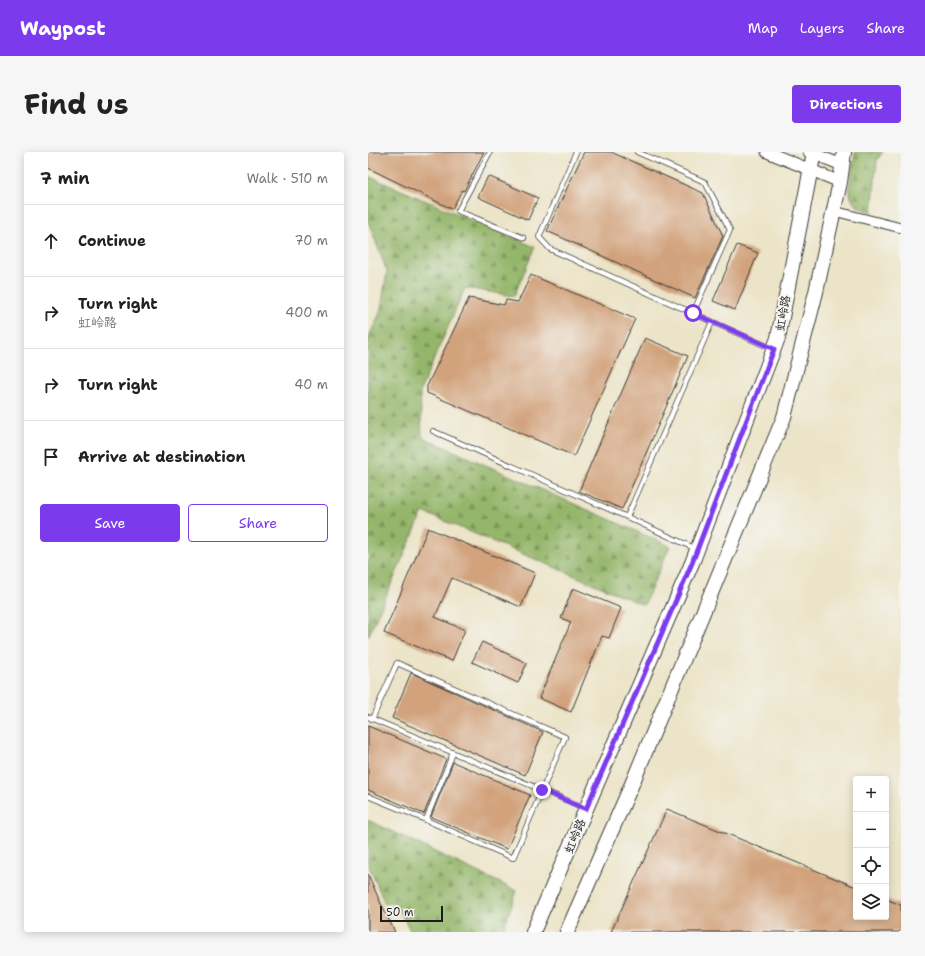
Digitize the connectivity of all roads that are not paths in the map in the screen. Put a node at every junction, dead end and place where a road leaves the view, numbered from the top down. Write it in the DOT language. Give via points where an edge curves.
graph roads {
  1 [pos="490,152"];
  2 [pos="576,152"];
  3 [pos="637,152"];
  4 [pos="767,152"];
  5 [pos="812,153"];
  6 [pos="843,159"];
  7 [pos="812,171"];
  8 [pos="840,182"];
  9 [pos="834,211"];
  10 [pos="901,228"];
  11 [pos="524,238"];
  12 [pos="693,313"];
  13 [pos="712,322"];
  14 [pos="774,349"];
  15 [pos="433,431"];
  16 [pos="627,516"];
  17 [pos="697,550"];
  18 [pos="370,718"];
  19 [pos="454,753"];
  20 [pos="542,790"];
  21 [pos="368,796"];
  22 [pos="586,809"];
  23 [pos="426,820"];
  24 [pos="534,932"];
  25 [pos="567,932"];
  1 -- 11 [label="lane" via="458,211"];
  2 -- 12 [label="lane" via="539,237 550,249"];
  3 -- 12 [label="lane" via="705,182 730,230"];
  4 -- 7 [label="street"];
  5 -- 6 [label="street"];
  5 -- 7 [label="main road, 虹岭路"];
  6 -- 8 [label="main road"];
  7 -- 8 [label="street"];
  7 -- 14 [label="main road, 虹岭路"];
  8 -- 9 [label="main road"];
  9 -- 10 [label="street"];
  9 -- 25 [label="main road" via="784,417 636,776"];
  12 -- 13 [label="lane"];
  13 -- 14 [label="lane"];
  13 -- 16 [label="lane"];
  14 -- 17 [label="main road, 虹岭路"];
  15 -- 16 [label="lane"];
  16 -- 17 [label="lane"];
  17 -- 22 [label="main road, 虹岭路"];
  18 -- 19 [label="lane"];
  18 -- 20 [label="lane" via="397,663 565,737"];
  19 -- 20 [label="lane"];
  19 -- 23 [label="lane"];
  20 -- 22 [label="lane"];
  20 -- 23 [label="lane" via="513,858"];
  21 -- 23 [label="lane"];
  22 -- 24 [label="main road, 虹岭路"];
}
